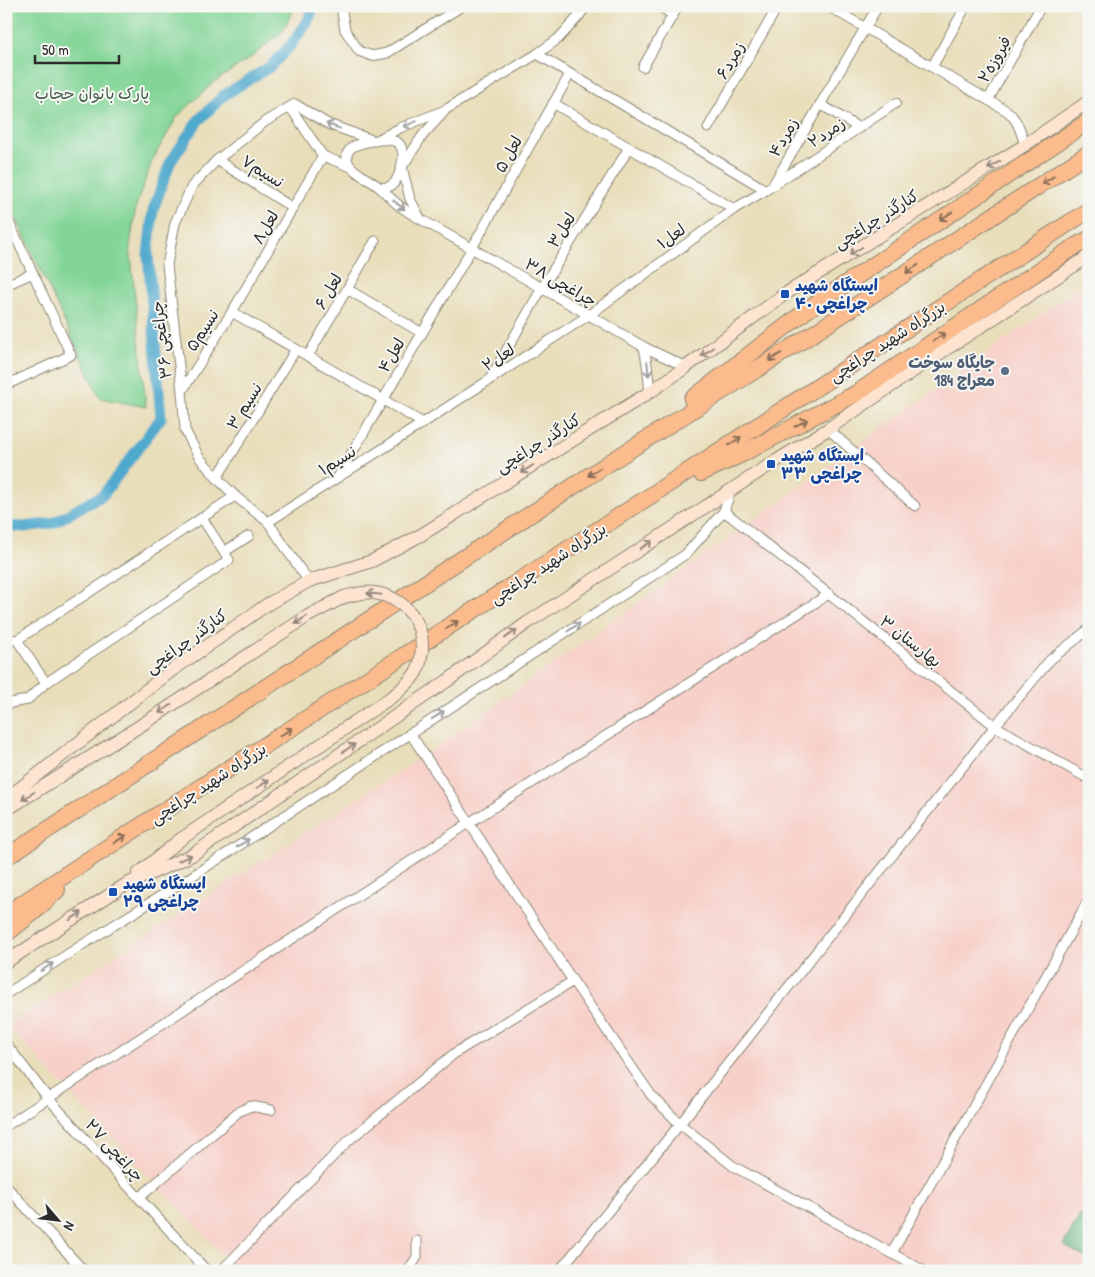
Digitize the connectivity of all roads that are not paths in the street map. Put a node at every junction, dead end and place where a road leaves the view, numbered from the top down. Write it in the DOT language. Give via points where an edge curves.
graph roads {
  1 [pos="462,6"];
  2 [pos="586,6"];
  3 [pos="659,6"];
  4 [pos="778,6"];
  5 [pos="828,6"];
  6 [pos="878,6"];
  7 [pos="966,6"];
  8 [pos="1041,6"];
  9 [pos="676,10"];
  10 [pos="342,12"];
  11 [pos="865,28"];
  12 [pos="537,54"];
  13 [pos="643,67"];
  14 [pos="932,67"];
  15 [pos="570,74"];
  16 [pos="988,100"];
  17 [pos="1089,101"];
  18 [pos="553,103"];
  19 [pos="896,103"];
  20 [pos="820,104"];
  21 [pos="293,105"];
  22 [pos="445,110"];
  23 [pos="1089,113"];
  24 [pos="1064,119"];
  25 [pos="1089,121"];
  26 [pos="708,128"];
  27 [pos="859,128"];
  28 [pos="375,141"];
  29 [pos="1025,145"];
  30 [pos="629,148"];
  31 [pos="1089,153"];
  32 [pos="323,156"];
  33 [pos="217,160"];
  34 [pos="351,167"];
  35 [pos="402,167"];
  36 [pos="379,187"];
  37 [pos="769,188"];
  38 [pos="293,208"];
  39 [pos="734,209"];
  40 [pos="1089,210"];
  41 [pos="6,216"];
  42 [pos="422,220"];
  43 [pos="1089,239"];
  44 [pos="375,241"];
  45 [pos="472,248"];
  46 [pos="1089,255"];
  47 [pos="33,272"];
  48 [pos="6,284"];
  49 [pos="542,288"];
  50 [pos="347,289"];
  51 [pos="232,312"];
  52 [pos="589,315"];
  53 [pos="422,333"];
  54 [pos="644,347"];
  55 [pos="296,349"];
  56 [pos="308,356"];
  57 [pos="686,367"];
  58 [pos="488,381"];
  59 [pos="6,385"];
  60 [pos="182,390"];
  61 [pos="650,392"];
  62 [pos="383,400"];
  63 [pos="423,423"];
  64 [pos="828,429"];
  65 [pos="612,461"];
  66 [pos="217,478"];
  67 [pos="337,478"];
  68 [pos="732,490"];
  69 [pos="235,496"];
  70 [pos="647,498"];
  71 [pos="916,506"];
  72 [pos="724,511"];
  73 [pos="202,518"];
  74 [pos="268,522"];
  75 [pos="249,536"];
  76 [pos="224,552"];
  77 [pos="309,581"];
  78 [pos="829,594"];
  79 [pos="1089,629"];
  80 [pos="6,639"];
  81 [pos="17,640"];
  82 [pos="46,683"];
  83 [pos="8,702"];
  84 [pos="995,726"];
  85 [pos="410,733"];
  86 [pos="1089,779"];
  87 [pos="6,799"];
  88 [pos="6,810"];
  89 [pos="469,823"];
  90 [pos="47,830"];
  91 [pos="6,848"];
  92 [pos="6,857"];
  93 [pos="88,860"];
  94 [pos="125,885"];
  95 [pos="1089,899"];
  96 [pos="6,914"];
  97 [pos="6,934"];
  98 [pos="6,962"];
  99 [pos="573,981"];
  100 [pos="6,994"];
  101 [pos="6,1044"];
  102 [pos="48,1098"];
  103 [pos="271,1110"];
  104 [pos="680,1124"];
  105 [pos="6,1126"];
  106 [pos="6,1186"];
  107 [pos="139,1198"];
  108 [pos="417,1241"];
  109 [pos="892,1253"];
  110 [pos="84,1271"];
  111 [pos="207,1271"];
  112 [pos="220,1271"];
  113 [pos="408,1271"];
  114 [pos="559,1271"];
  115 [pos="924,1271"];
  1 -- 10 [label="street" via="387,53 372,56 359,51 345,30"];
  2 -- 12 [label="street" via="558,39"];
  3 -- 9 [label="street"];
  4 -- 26 [label="street, زمرد۶"];
  5 -- 11 [label="street"];
  6 -- 11 [label="street, زمرد۴"];
  7 -- 14 [label="street"];
  8 -- 16 [label="street, فیروزه۲"];
  9 -- 13 [label="street"];
  11 -- 14 [label="street"];
  11 -- 20 [label="street, زمرد۴"];
  12 -- 15 [label="street"];
  12 -- 22 [label="street"];
  14 -- 16 [label="street"];
  15 -- 18 [label="street, لعل ۵"];
  15 -- 37 [label="street"];
  16 -- 29 [label="street" via="1013,116 1020,126"];
  17 -- 24 [label="main road"];
  18 -- 30 [label="street"];
  18 -- 45 [label="street, لعل ۵"];
  19 -- 27 [label="street, زمرد۲"];
  20 -- 27 [label="street"];
  20 -- 37 [label="street, زمرد۴"];
  28 -- 21 [label="street, one-way" via="328,124"];
  21 -- 32 [label="street"];
  21 -- 33 [label="street, چراغچی ۳۶" via="266,121"];
  22 -- 28 [label="street, one-way"];
  22 -- 35 [label="street" via="422,135"];
  23 -- 24 [label="main road, کنارگذر چراغچی"];
  24 -- 29 [label="main road, کنارگذر چراغچی"];
  25 -- 65 [label="highway, one-way" via="811,307"];
  27 -- 37 [label="street, زمرد۲"];
  28 -- 34 [label="street" via="351,147 347,159"];
  28 -- 35 [label="street" via="390,140 400,145 404,156"];
  29 -- 57 [label="main road, کنارگذر چراغچی, one-way" via="785,294"];
  30 -- 39 [label="street"];
  30 -- 49 [label="street, لعل۳"];
  31 -- 65 [label="highway, one-way"];
  32 -- 34 [label="street"];
  32 -- 38 [label="street, لعل۸"];
  33 -- 38 [label="street, نسیم۷"];
  33 -- 60 [label="street, چراغچی ۳۶" via="192,186 175,222 167,265"];
  34 -- 36 [label="street"];
  35 -- 36 [label="street" via="392,185"];
  35 -- 42 [label="street" via="410,199"];
  36 -- 42 [label="street, چراغچی ۳۸, one-way" via="397,204"];
  37 -- 39 [label="street, لعل۱"];
  38 -- 51 [label="street, لعل۸"];
  39 -- 52 [label="street, لعل۱"];
  70 -- 40 [label="highway, بزرگراه شهید چراغچی, one-way"];
  41 -- 47 [label="street"];
  42 -- 45 [label="street, چراغچی ۳۸"];
  70 -- 43 [label="highway, one-way" via="742,454 857,392"];
  44 -- 50 [label="street, لعل ۶"];
  45 -- 49 [label="street, چراغچی ۳۸"];
  45 -- 53 [label="street, لعل۴"];
  46 -- 64 [label="main road"];
  47 -- 48 [label="street"];
  47 -- 59 [label="street" via="71,355"];
  49 -- 52 [label="street, چراغچی ۳۸"];
  49 -- 58 [label="street, لعل۳"];
  50 -- 53 [label="street"];
  50 -- 56 [label="street, لعل ۶"];
  51 -- 55 [label="street"];
  51 -- 60 [label="street, نسیم۵"];
  52 -- 54 [label="street, چراغچی ۳۸"];
  52 -- 58 [label="street, لعل۲"];
  53 -- 62 [label="street, لعل۴"];
  54 -- 57 [label="street, چراغچی ۳۸"];
  54 -- 61 [label="street, one-way"];
  55 -- 56 [label="street"];
  55 -- 66 [label="street, نسیم ۳"];
  56 -- 62 [label="street"];
  57 -- 61 [label="main road, کنارگذر چراغچی"];
  58 -- 63 [label="street, لعل۲"];
  60 -- 66 [label="street, چراغچی ۳۶" via="184,430"];
  61 -- 77 [label="main road, کنارگذر چراغچی, one-way" via="421,535 372,561"];
  62 -- 63 [label="street"];
  62 -- 67 [label="street, لعل۴"];
  63 -- 67 [label="street, نسیم۱"];
  64 -- 68 [label="main road"];
  64 -- 71 [label="street"];
  65 -- 90 [label="highway, one-way"];
  66 -- 69 [label="street, چراغچی ۳۶"];
  67 -- 74 [label="street, نسیم۱"];
  68 -- 72 [label="street"];
  94 -- 68 [label="main road, one-way" via="192,855 447,681 527,622"];
  69 -- 73 [label="street"];
  69 -- 74 [label="street, چراغچی ۳۶"];
  93 -- 70 [label="highway, بزرگراه شهید چراغچی, one-way"];
  72 -- 78 [label="street, بهارستان ۳"];
  85 -- 72 [label="street, one-way" via="686,554"];
  73 -- 76 [label="street"];
  73 -- 81 [label="street"];
  74 -- 77 [label="street, چراغچی ۳۶"];
  75 -- 76 [label="street"];
  76 -- 82 [label="street" via="229,560"];
  77 -- 87 [label="main road, کنارگذر چراغچی" via="268,604 171,670"];
  78 -- 84 [label="street, بهارستان ۳"];
  78 -- 89 [label="street"];
  79 -- 84 [label="street" via="1050,660"];
  80 -- 81 [label="street"];
  81 -- 82 [label="street"];
  82 -- 83 [label="street" via="27,700"];
  84 -- 86 [label="street, بهارستان ۳"];
  84 -- 104 [label="street"];
  85 -- 89 [label="street"];
  100 -- 85 [label="street, one-way"];
  94 -- 88 [label="main road, one-way, bridge" via="181,839 396,694 411,680 421,657 420,631 414,616 400,602 373,592 344,597 308,616"];
  89 -- 99 [label="street"];
  89 -- 102 [label="street"];
  90 -- 91 [label="highway"];
  90 -- 92 [label="highway"];
  93 -- 96 [label="highway, بزرگراه شهید چراغچی"];
  93 -- 97 [label="highway"];
  98 -- 94 [label="main road, one-way"];
  95 -- 109 [label="street"];
  99 -- 104 [label="street" via="651,1095"];
  99 -- 112 [label="street" via="447,1059 348,1141"];
  101 -- 102 [label="street, چراغچی ۲۷"];
  102 -- 105 [label="street"];
  102 -- 107 [label="street, چراغچی ۲۷"];
  103 -- 107 [label="street" via="251,1106 238,1112"];
  104 -- 109 [label="street" via="733,1166"];
  104 -- 114 [label="street"];
  106 -- 110 [label="street"];
  107 -- 111 [label="street, چراغچی ۲۷"];
  108 -- 113 [label="street" via="417,1257"];
  109 -- 115 [label="street"];
}
